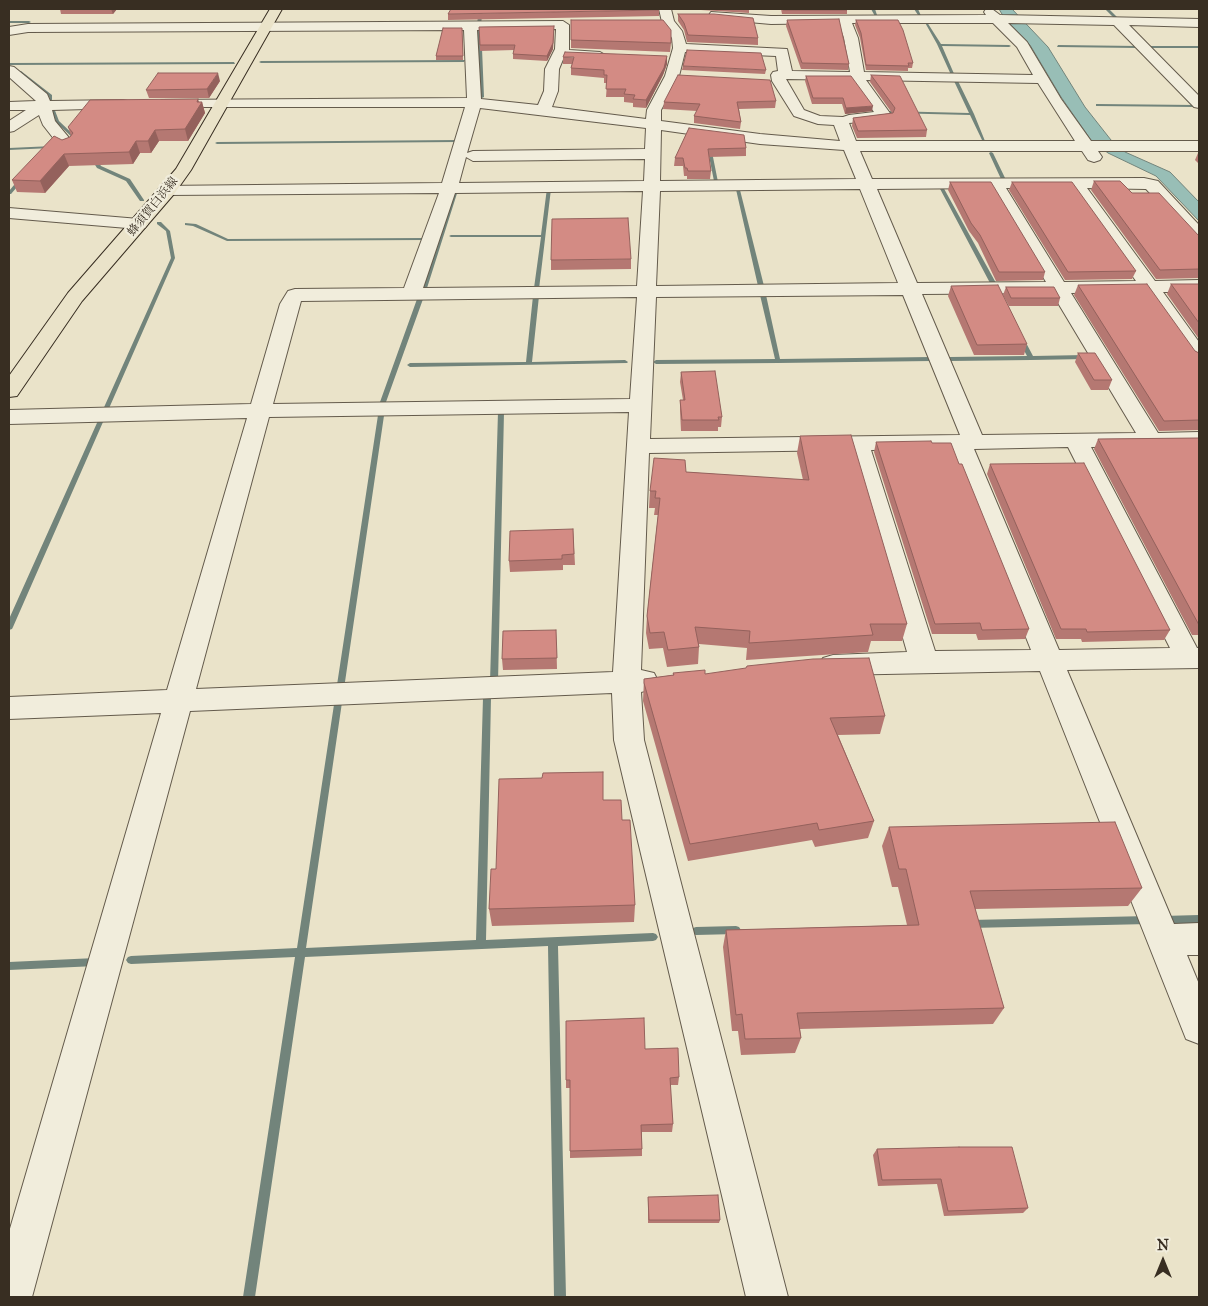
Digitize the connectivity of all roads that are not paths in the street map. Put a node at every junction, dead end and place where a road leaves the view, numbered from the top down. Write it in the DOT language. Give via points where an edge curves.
graph roads {
  1 [pos="276,9"];
  2 [pos="648,9"];
  3 [pos="42,15"];
  4 [pos="574,15"];
  5 [pos="666,15"];
  6 [pos="704,15"];
  7 [pos="803,15"];
  8 [pos="996,16"];
  9 [pos="1023,16"];
  10 [pos="844,19"];
  11 [pos="1118,21"];
  12 [pos="1199,23"];
  13 [pos="476,25"];
  14 [pos="563,25"];
  15 [pos="266,27"];
  16 [pos="28,28"];
  17 [pos="9,31"];
  18 [pos="559,53"];
  19 [pos="675,55"];
  20 [pos="612,56"];
  21 [pos="9,70"];
  22 [pos="1170,74"];
  23 [pos="1190,74"];
  24 [pos="858,76"];
  25 [pos="778,79"];
  26 [pos="1042,79"];
  27 [pos="223,102"];
  28 [pos="153,103"];
  29 [pos="480,103"];
  30 [pos="133,104"];
  31 [pos="1199,104"];
  32 [pos="43,105"];
  33 [pos="9,106"];
  34 [pos="544,110"];
  35 [pos="840,121"];
  36 [pos="653,125"];
  37 [pos="9,128"];
  38 [pos="1115,133"];
  39 [pos="67,144"];
  40 [pos="850,146"];
  41 [pos="1092,146"];
  42 [pos="1126,146"];
  43 [pos="1199,146"];
  44 [pos="652,154"];
  45 [pos="473,156"];
  46 [pos="995,183"];
  47 [pos="1075,183"];
  48 [pos="1111,183"];
  49 [pos="866,184"];
  50 [pos="652,186"];
  51 [pos="457,187"];
  52 [pos="168,190"];
  53 [pos="9,213"];
  54 [pos="139,224"];
  55 [pos="1199,235"];
  56 [pos="1149,286"];
  57 [pos="1199,286"];
  58 [pos="1058,287"];
  59 [pos="910,289"];
  60 [pos="646,291"];
  61 [pos="418,294"];
  62 [pos="1199,356"];
  63 [pos="9,391"];
  64 [pos="640,406"];
  65 [pos="260,411"];
  66 [pos="9,417"];
  67 [pos="1151,440"];
  68 [pos="1076,441"];
  69 [pos="967,442"];
  70 [pos="858,444"];
  71 [pos="1196,445"];
  72 [pos="637,446"];
  73 [pos="1194,658"];
  74 [pos="1049,660"];
  75 [pos="924,662"];
  76 [pos="808,666"];
  77 [pos="664,679"];
  78 [pos="626,683"];
  79 [pos="178,701"];
  80 [pos="9,708"];
  81 [pos="1158,927"];
  82 [pos="1199,939"];
  83 [pos="1199,1026"];
  84 [pos="11,1297"];
  85 [pos="767,1297"];
  1 -- 15 [label="main road, 蜂須賀白浜線"];
  2 -- 5 [label="street"];
  3 -- 16 [label="street"];
  4 -- 14 [label="street" via="573,22"];
  5 -- 19 [label="street" via="676,31"];
  6 -- 7 [label="street" via="771,20"];
  7 -- 10 [label="street"];
  8 -- 9 [label="street"];
  8 -- 10 [label="street"];
  8 -- 26 [label="street" via="1022,45"];
  9 -- 11 [label="street"];
  10 -- 24 [label="street"];
  11 -- 12 [label="street"];
  11 -- 22 [label="street"];
  13 -- 14 [label="street"];
  13 -- 15 [label="street" via="455,22"];
  13 -- 29 [label="street"];
  14 -- 18 [label="street" via="562,50"];
  15 -- 16 [label="street"];
  15 -- 27 [label="main road, 蜂須賀白浜線"];
  16 -- 17 [label="street"];
  18 -- 20 [label="street"];
  18 -- 34 [label="street" via="552,69 551,91"];
  19 -- 25 [label="street" via="782,52"];
  19 -- 36 [label="street" via="677,76 654,110"];
  21 -- 32 [label="street" via="42,98"];
  22 -- 23 [label="street"];
  22 -- 31 [label="street"];
  24 -- 25 [label="street"];
  24 -- 26 [label="street"];
  24 -- 35 [label="street" via="864,91 885,116"];
  25 -- 35 [label="street" via="800,113 818,120"];
  26 -- 41 [label="street"];
  27 -- 28 [label="street"];
  27 -- 29 [label="street"];
  27 -- 52 [label="main road, 蜂須賀白浜線"];
  29 -- 34 [label="street"];
  29 -- 45 [label="street"];
  29 -- 51 [label="street"];
  30 -- 32 [label="street"];
  32 -- 33 [label="street"];
  32 -- 37 [label="street"];
  32 -- 39 [label="street" via="48,122"];
  34 -- 36 [label="street"];
  35 -- 40 [label="street"];
  36 -- 40 [label="street" via="760,139"];
  36 -- 44 [label="street"];
  38 -- 42 [label="street"];
  40 -- 41 [label="street"];
  40 -- 49 [label="street"];
  41 -- 42 [label="street"];
  41 -- 48 [label="street"];
  42 -- 43 [label="street"];
  44 -- 45 [label="street"];
  44 -- 50 [label="street"];
  45 -- 51 [label="street"];
  46 -- 47 [label="street"];
  46 -- 49 [label="street"];
  46 -- 58 [label="street"];
  47 -- 48 [label="street"];
  47 -- 56 [label="street"];
  48 -- 55 [label="street" via="1144,182 1152,185"];
  49 -- 50 [label="street"];
  49 -- 59 [label="street"];
  50 -- 51 [label="street"];
  50 -- 60 [label="street"];
  51 -- 52 [label="street"];
  51 -- 61 [label="street"];
  52 -- 54 [label="main road, 蜂須賀白浜線"];
  53 -- 54 [label="street"];
  54 -- 63 [label="main road, 蜂須賀白浜線" via="76,297"];
  56 -- 57 [label="street"];
  56 -- 58 [label="street"];
  56 -- 62 [label="street"];
  58 -- 59 [label="street"];
  58 -- 67 [label="street"];
  59 -- 60 [label="street"];
  59 -- 69 [label="street"];
  60 -- 61 [label="street"];
  60 -- 64 [label="street"];
  61 -- 65 [label="street" via="296,295 290,304"];
  64 -- 65 [label="street"];
  64 -- 72 [label="street"];
  65 -- 66 [label="street"];
  65 -- 79 [label="street"];
  67 -- 68 [label="street"];
  67 -- 71 [label="street"];
  68 -- 69 [label="street"];
  68 -- 73 [label="street"];
  69 -- 70 [label="street"];
  69 -- 74 [label="street"];
  70 -- 72 [label="street"];
  70 -- 75 [label="street"];
  72 -- 78 [label="street"];
  73 -- 74 [label="street"];
  74 -- 75 [label="street"];
  74 -- 81 [label="street"];
  75 -- 76 [label="street"];
  77 -- 78 [label="street"];
  78 -- 79 [label="street"];
  78 -- 85 [label="street" via="629,740"];
  79 -- 80 [label="street"];
  79 -- 84 [label="street"];
  81 -- 82 [label="street"];
  81 -- 83 [label="street"];
}
